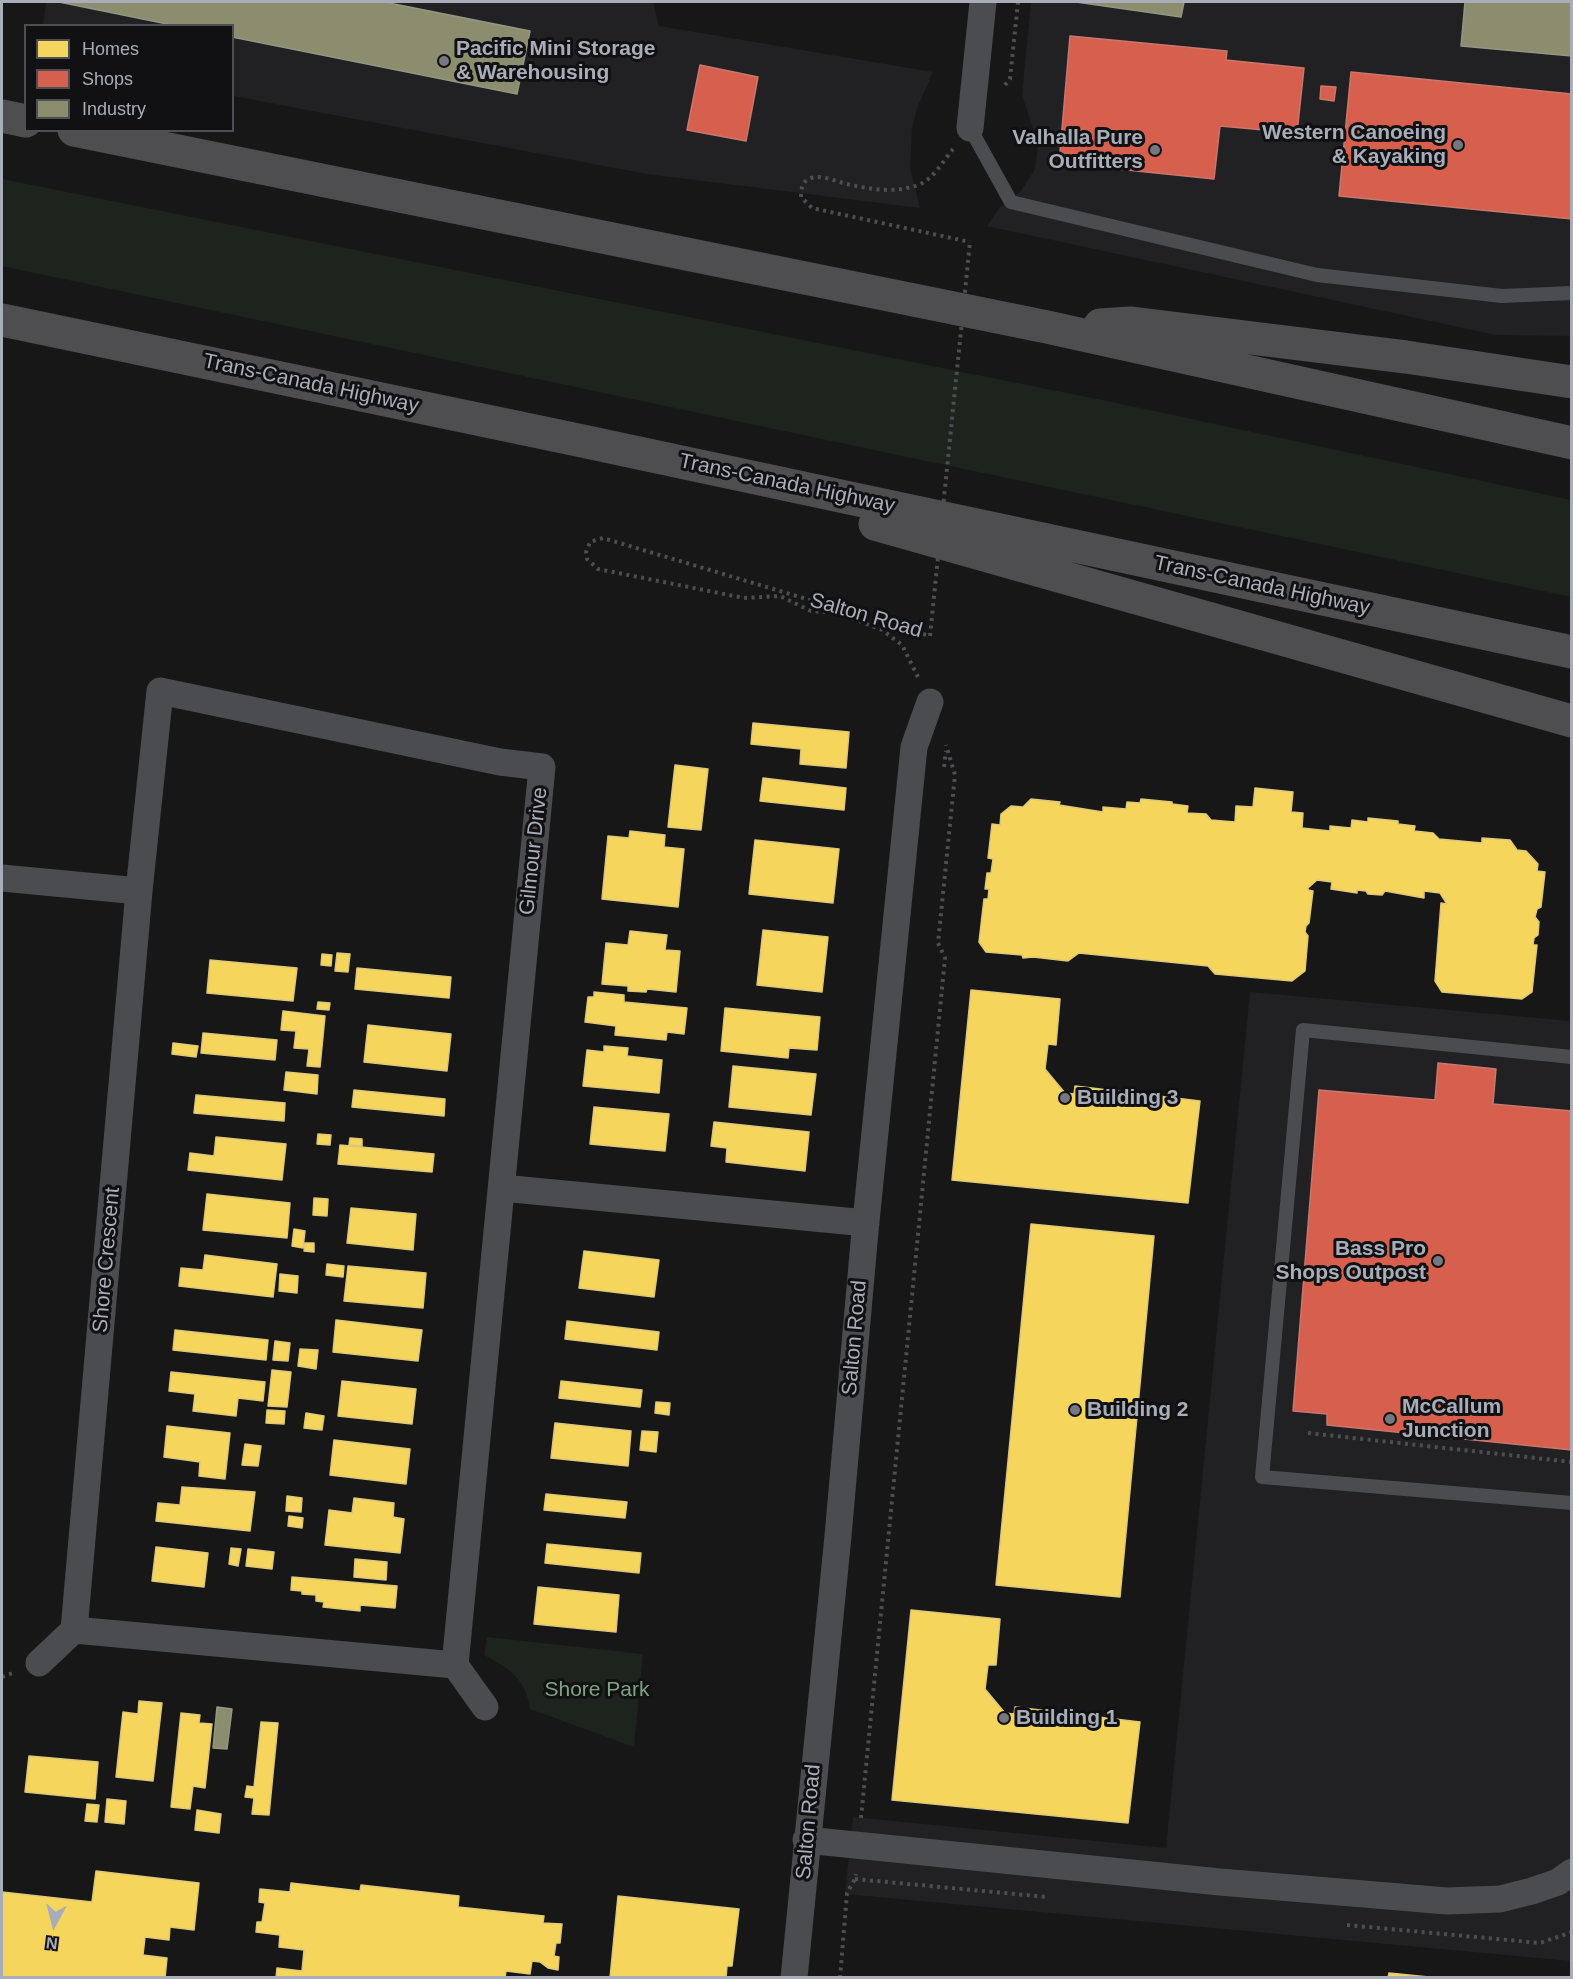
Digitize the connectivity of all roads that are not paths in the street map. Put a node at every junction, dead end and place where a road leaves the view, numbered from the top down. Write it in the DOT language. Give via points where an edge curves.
graph roads {
  1 [pos="983,2"];
  2 [pos="2,116"];
  3 [pos="24,121"];
  4 [pos="970,128"];
  5 [pos="84,132"];
  6 [pos="1572,293"];
  7 [pos="2,320"];
  8 [pos="1047,327"];
  9 [pos="1572,382"];
  10 [pos="573,439"];
  11 [pos="1572,443"];
  12 [pos="1572,652"];
  13 [pos="930,702"];
  14 [pos="1572,721"];
  15 [pos="2,878"];
  16 [pos="139,891"];
  17 [pos="1572,1057"];
  18 [pos="501,1188"];
  19 [pos="866,1223"];
  20 [pos="1572,1503"];
  21 [pos="74,1630"];
  22 [pos="39,1663"];
  23 [pos="455,1665"];
  24 [pos="485,1707"];
  25 [pos="806,1840"];
  26 [pos="1572,1872"];
  27 [pos="794,1977"];
  1 -- 4 [label="street"];
  2 -- 3 [label="highway"];
  4 -- 6 [label="lane" via="1011,202 1317,275 1502,296"];
  5 -- 8 [label="highway"];
  7 -- 10 [label="highway, Trans-Canada Highway"];
  8 -- 9 [label="highway" via="1130,323"];
  8 -- 11 [label="highway"];
  10 -- 12 [label="highway, Trans-Canada Highway"];
  10 -- 14 [label="highway"];
  13 -- 19 [label="street, Salton Road" via="914,747"];
  15 -- 16 [label="street"];
  16 -- 18 [label="street, Gilmour Drive" via="160,691 500,762 542,767"];
  16 -- 21 [label="street, Shore Crescent"];
  17 -- 20 [label="lane" via="1304,1030 1262,1477"];
  18 -- 19 [label="street"];
  18 -- 23 [label="street"];
  19 -- 25 [label="street, Salton Road"];
  21 -- 22 [label="street"];
  21 -- 23 [label="street"];
  23 -- 24 [label="street"];
  25 -- 26 [label="street" via="1447,1901 1500,1899 1558,1882"];
  25 -- 27 [label="street, Salton Road"];
}
